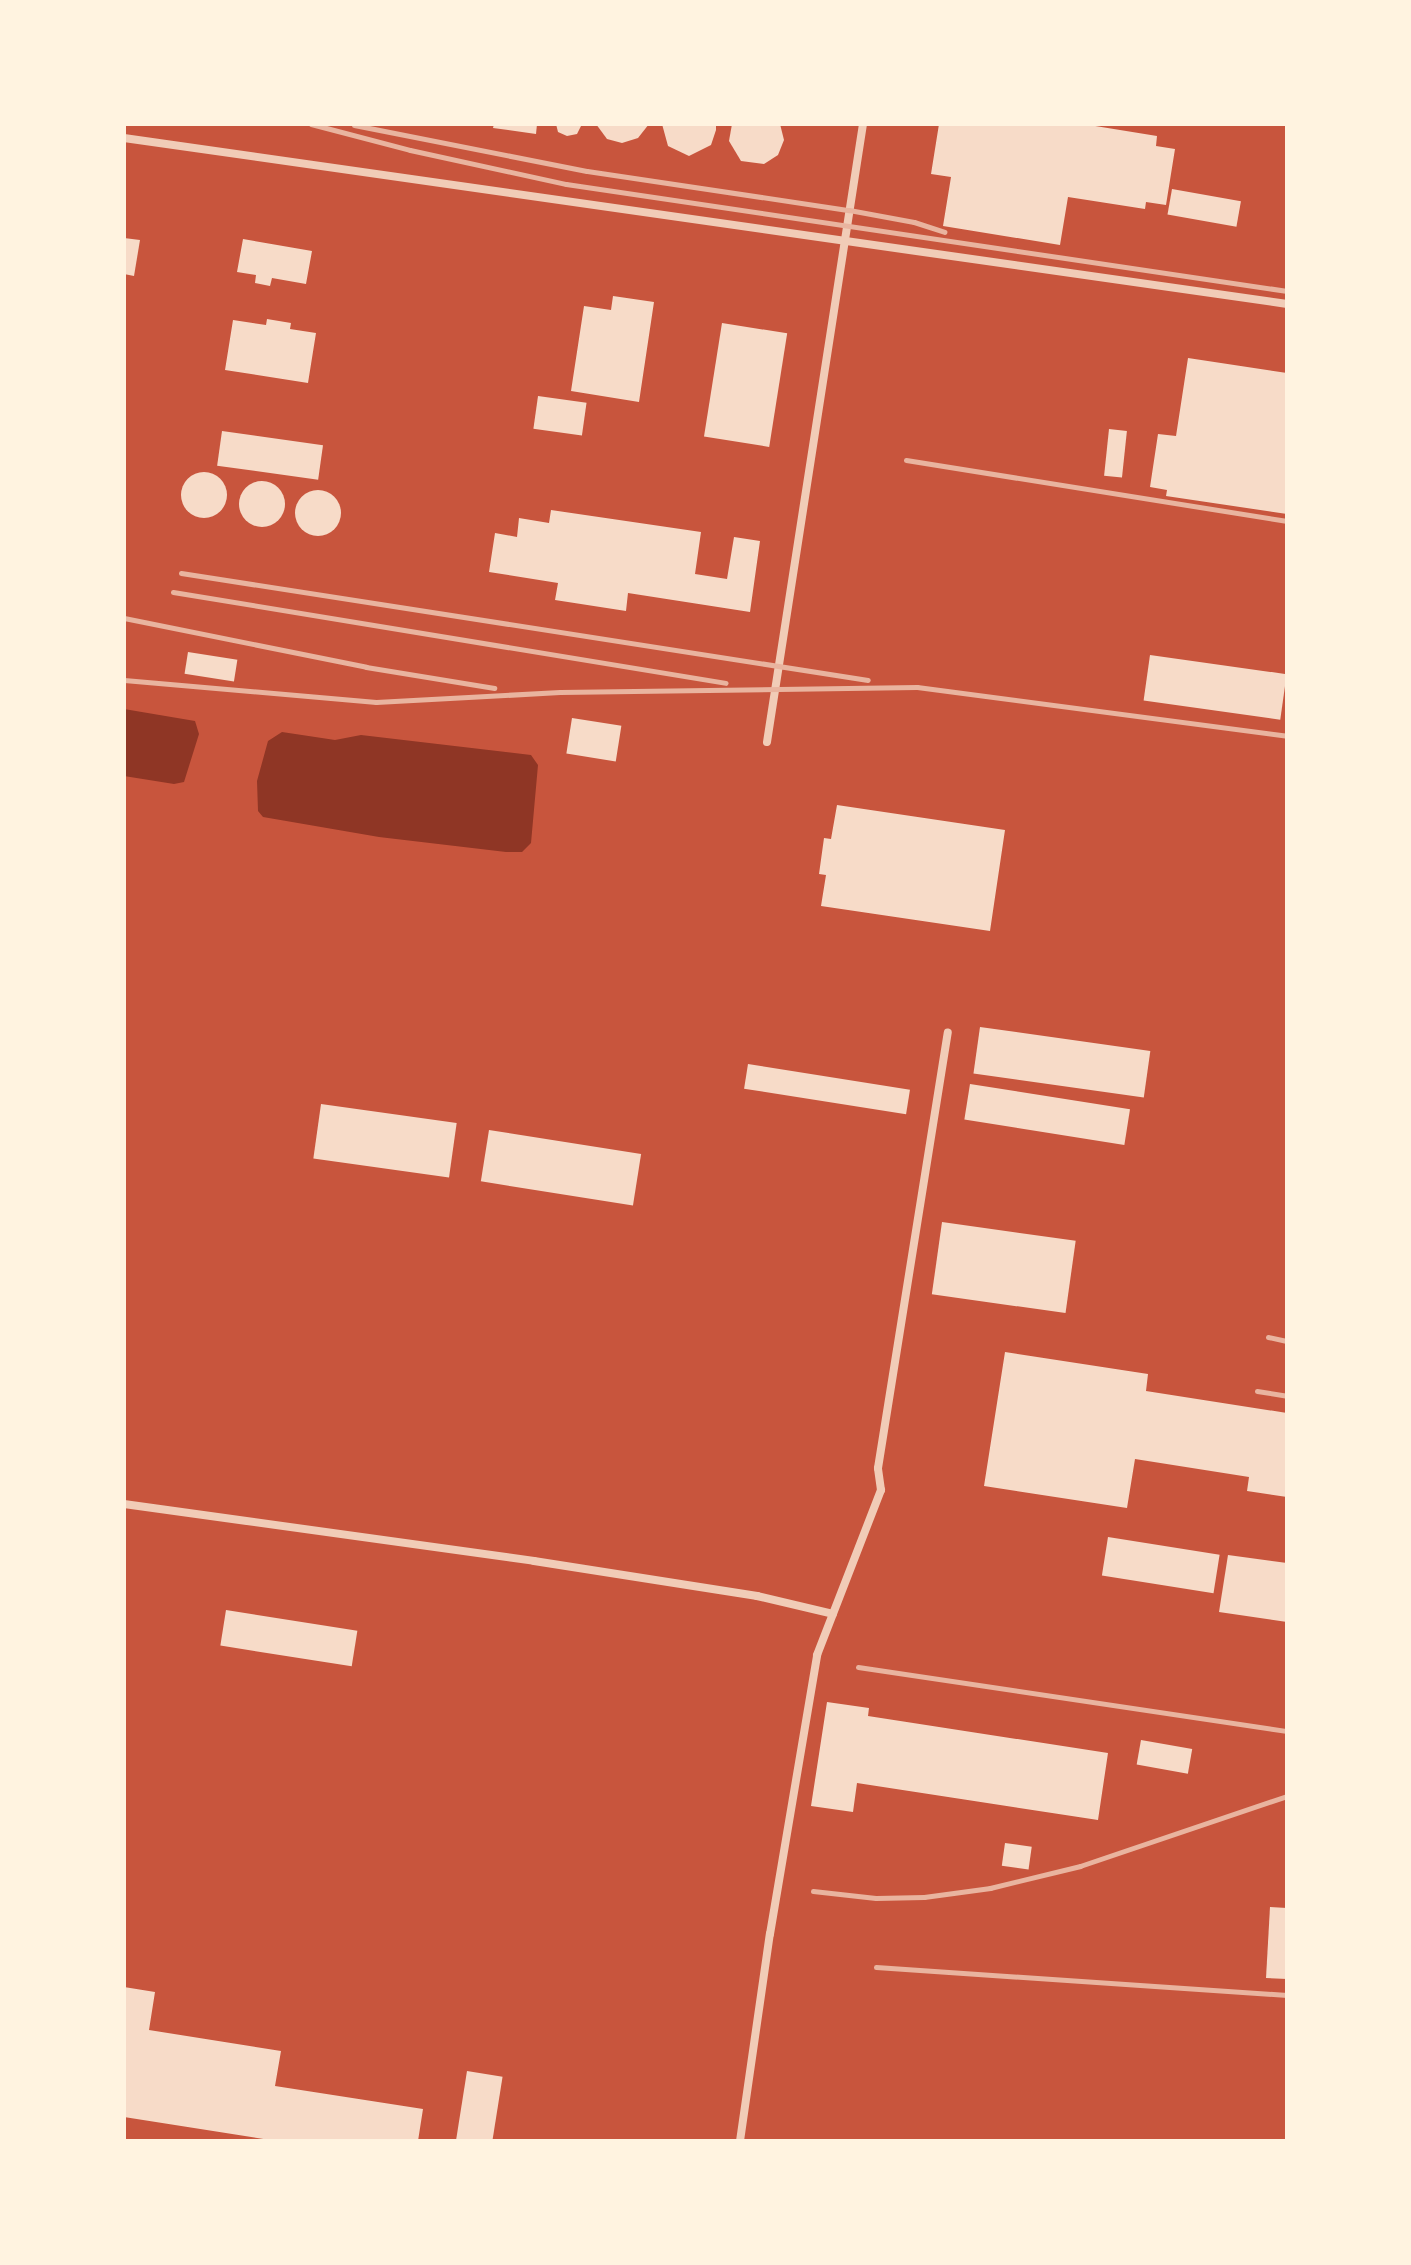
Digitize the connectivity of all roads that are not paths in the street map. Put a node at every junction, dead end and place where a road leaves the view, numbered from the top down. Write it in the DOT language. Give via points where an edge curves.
graph roads {
  1 [pos="863,124"];
  2 [pos="124,138"];
  3 [pos="845,242"];
  4 [pos="1287,304"];
  5 [pos="767,742"];
  6 [pos="948,1033"];
  7 [pos="124,1504"];
  8 [pos="833,1614"];
  9 [pos="740,2141"];
  1 -- 3 [label="street"];
  2 -- 3 [label="street"];
  3 -- 4 [label="street"];
  3 -- 5 [label="street"];
  6 -- 8 [label="street" via="878,1468 881,1490"];
  7 -- 8 [label="street" via="549,1563 757,1596"];
  8 -- 9 [label="street" via="817,1655"];
}
